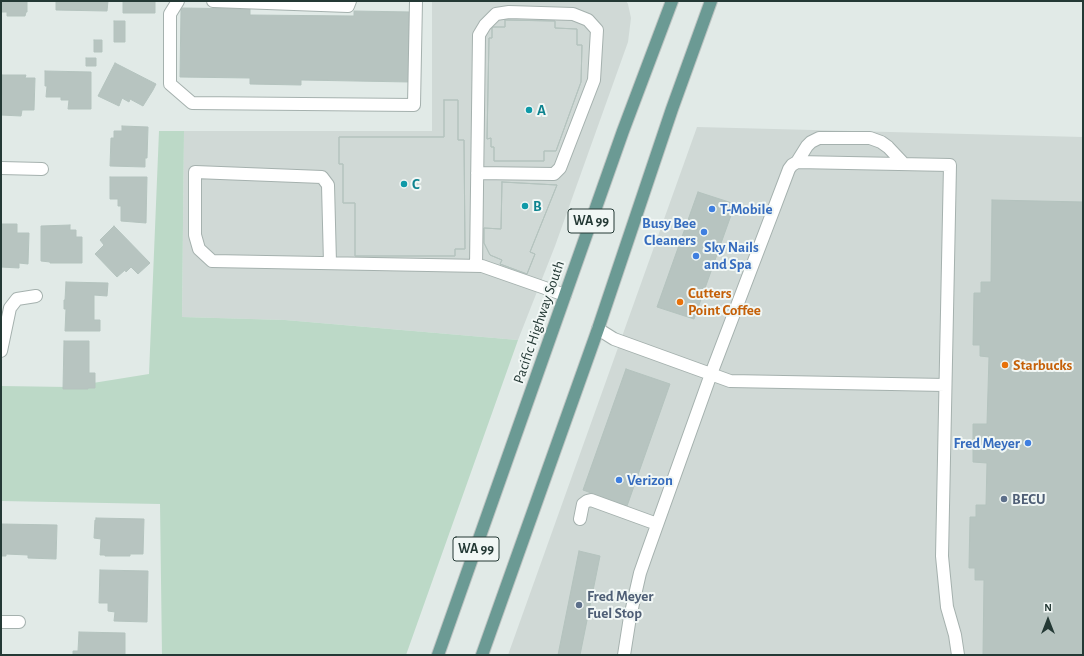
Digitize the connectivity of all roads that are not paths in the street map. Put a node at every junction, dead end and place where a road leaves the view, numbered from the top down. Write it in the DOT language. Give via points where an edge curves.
graph roads {
  1 [pos="178,1"];
  2 [pos="213,1"];
  3 [pos="350,1"];
  4 [pos="416,1"];
  5 [pos="672,1"];
  6 [pos="711,1"];
  7 [pos="797,162"];
  8 [pos="904,164"];
  9 [pos="1,168"];
  10 [pos="42,169"];
  11 [pos="477,173"];
  12 [pos="330,264"];
  13 [pos="476,266"];
  14 [pos="565,295"];
  15 [pos="36,296"];
  16 [pos="598,330"];
  17 [pos="1,351"];
  18 [pos="711,374"];
  19 [pos="945,385"];
  20 [pos="580,519"];
  21 [pos="657,524"];
  22 [pos="1,622"];
  23 [pos="19,622"];
  24 [pos="438,655"];
  25 [pos="482,655"];
  26 [pos="624,655"];
  27 [pos="958,655"];
  1 -- 4 [label="street" via="170,14 170,84 192,103 414,105"];
  2 -- 3 [label="street" via="348,6"];
  5 -- 14 [label="main road, Pacific Highway South / WA 99"];
  6 -- 16 [label="main road, WA 99" via="672,108"];
  7 -- 8 [label="street"];
  7 -- 8 [label="street" via="807,146 819,138 870,138 888,147"];
  7 -- 18 [label="street" via="789,169"];
  8 -- 19 [label="street" via="950,165"];
  9 -- 10 [label="street"];
  11 -- 11 [label="street" via="478,35 485,25 496,14 509,12 573,14 588,20 597,30 594,80 560,168 554,174"];
  11 -- 13 [label="street"];
  12 -- 12 [label="street" via="212,261 199,249 195,235 195,172 322,177 328,185"];
  12 -- 13 [label="street"];
  13 -- 14 [label="street"];
  14 -- 24 [label="main road, Pacific Highway South / WA 99"];
  15 -- 17 [label="street" via="17,299 10,308"];
  16 -- 18 [label="street" via="614,339"];
  16 -- 25 [label="main road, WA 99"];
  18 -- 19 [label="street" via="730,381"];
  18 -- 21 [label="street"];
  19 -- 27 [label="street" via="942,556 947,607"];
  20 -- 21 [label="street" via="583,504 591,500"];
  21 -- 26 [label="street" via="640,573"];
  22 -- 23 [label="street"];
}
